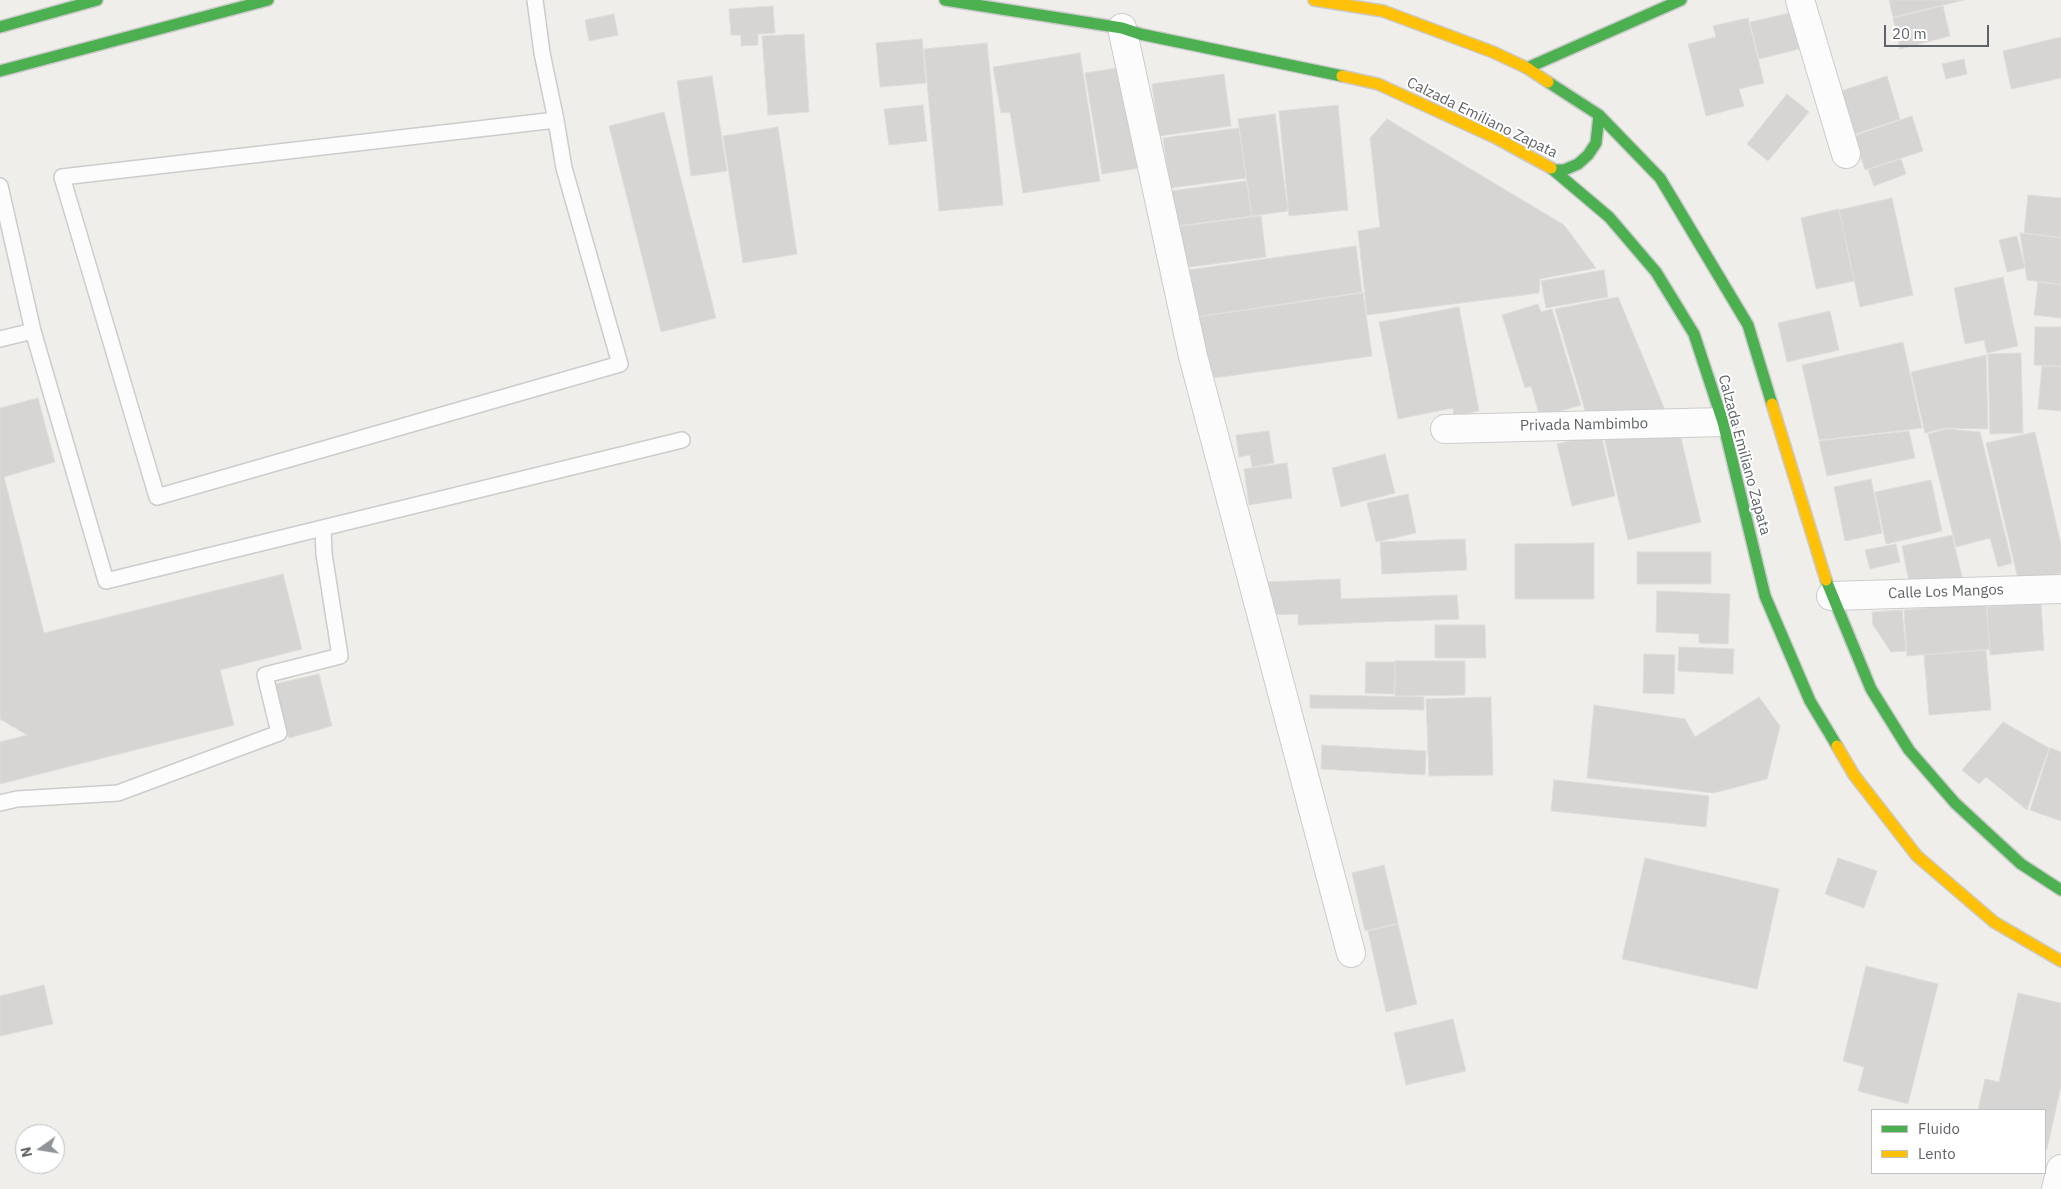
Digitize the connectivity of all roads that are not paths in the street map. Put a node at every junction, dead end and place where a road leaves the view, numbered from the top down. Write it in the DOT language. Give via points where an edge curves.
graph roads {
  1 [pos="97,0"];
  2 [pos="268,0"];
  3 [pos="535,0"];
  4 [pos="945,0"];
  5 [pos="1314,0"];
  6 [pos="1681,0"];
  7 [pos="1800,0"];
  8 [pos="0,27"];
  9 [pos="1122,28"];
  10 [pos="1527,68"];
  11 [pos="0,71"];
  12 [pos="1599,115"];
  13 [pos="556,120"];
  14 [pos="1846,154"];
  15 [pos="1555,170"];
  16 [pos="0,186"];
  17 [pos="33,331"];
  18 [pos="0,339"];
  19 [pos="1723,422"];
  20 [pos="1445,428"];
  21 [pos="682,440"];
  22 [pos="323,528"];
  23 [pos="2061,589"];
  24 [pos="1830,596"];
  25 [pos="0,803"];
  26 [pos="2061,890"];
  27 [pos="1352,954"];
  28 [pos="2061,961"];
  29 [pos="2061,1169"];
  30 [pos="2056,1189"];
  1 -- 8 [label="main road"];
  2 -- 11 [label="main road"];
  3 -- 13 [label="lane"];
  4 -- 9 [label="main road, Calzada Emiliano Zapata"];
  5 -- 10 [label="main road" via="1384,11"];
  6 -- 10 [label="main road"];
  7 -- 14 [label="street"];
  9 -- 15 [label="main road, Calzada Emiliano Zapata" via="1378,84 1496,138"];
  9 -- 27 [label="street" via="1193,356"];
  10 -- 12 [label="main road"];
  12 -- 15 [label="main road" via="1596,143 1588,155 1578,164"];
  12 -- 24 [label="main road" via="1660,178 1748,325"];
  13 -- 13 [label="lane" via="564,168 620,364 157,496 62,177"];
  15 -- 19 [label="main road, Calzada Emiliano Zapata" via="1609,217 1656,272 1694,334"];
  16 -- 17 [label="lane"];
  17 -- 18 [label="lane"];
  17 -- 22 [label="lane" via="106,581"];
  19 -- 20 [label="street, Privada Nambimbo"];
  19 -- 28 [label="main road, Calzada Emiliano Zapata" via="1765,596 1810,701 1854,775 1917,856 1994,922"];
  21 -- 22 [label="lane"];
  22 -- 25 [label="lane" via="340,656 265,674 279,733 118,792"];
  23 -- 24 [label="street, Calle Los Mangos"];
  24 -- 26 [label="main road" via="1871,689 1909,750 1955,803 2021,864"];
  29 -- 30 [label="street"];
}
